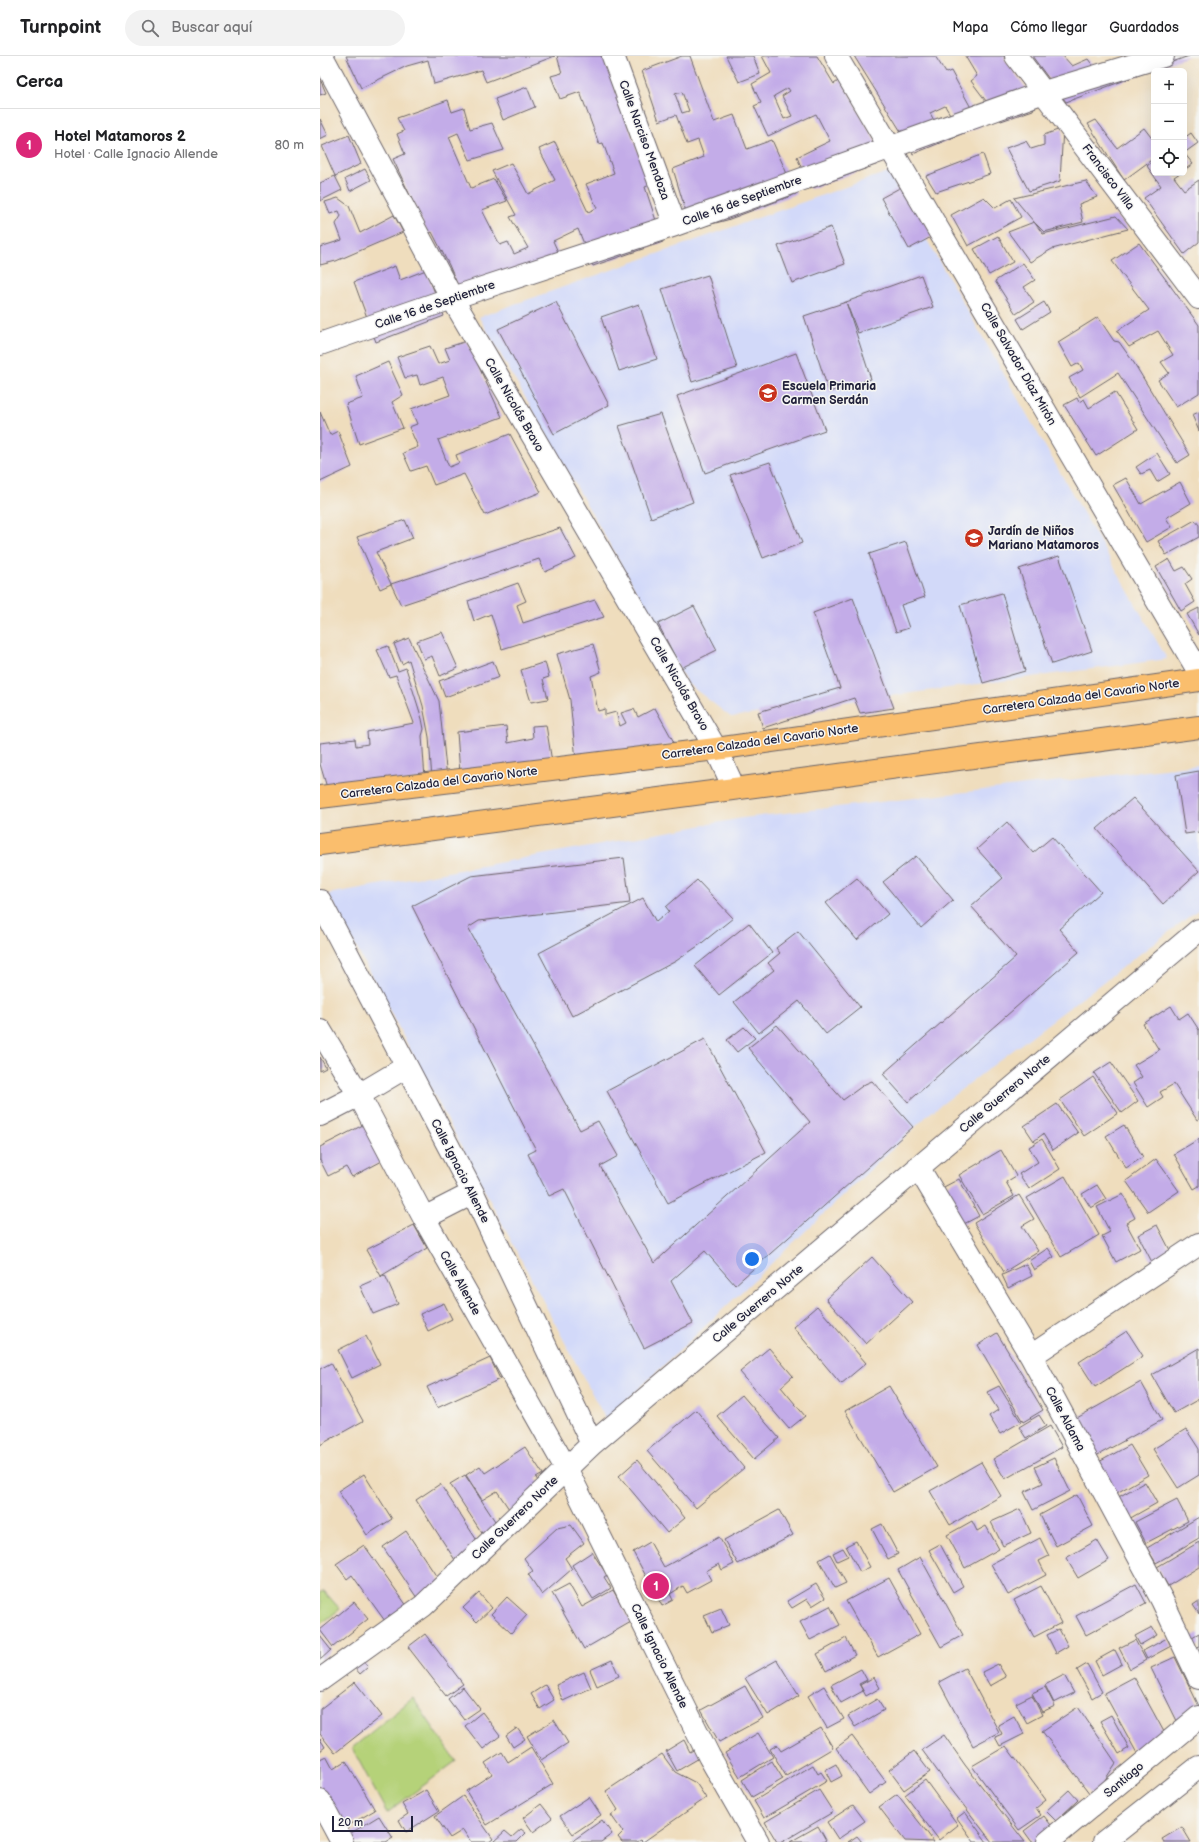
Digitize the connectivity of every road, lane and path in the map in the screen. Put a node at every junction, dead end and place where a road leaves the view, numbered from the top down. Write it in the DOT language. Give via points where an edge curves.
graph roads {
  1 [pos="322,56"];
  2 [pos="613,56"];
  3 [pos="836,56"];
  4 [pos="1016,56"];
  5 [pos="1163,56"];
  6 [pos="1044,92"];
  7 [pos="891,147"];
  8 [pos="675,225"];
  9 [pos="452,298"];
  10 [pos="1199,298"];
  11 [pos="320,344"];
  12 [pos="1199,672"];
  13 [pos="1199,680"];
  14 [pos="1199,726"];
  15 [pos="716,749"];
  16 [pos="734,788"];
  17 [pos="320,797"];
  18 [pos="320,844"];
  19 [pos="320,901"];
  20 [pos="1199,930"];
  21 [pos="320,1030"];
  22 [pos="406,1067"];
  23 [pos="359,1095"];
  24 [pos="320,1115"];
  25 [pos="918,1167"];
  26 [pos="473,1194"];
  27 [pos="424,1218"];
  28 [pos="1199,1244"];
  29 [pos="1031,1356"];
  30 [pos="592,1444"];
  31 [pos="566,1468"];
  32 [pos="1199,1678"];
  33 [pos="320,1680"];
  34 [pos="1199,1717"];
  35 [pos="1199,1767"];
  36 [pos="320,1801"];
  37 [pos="342,1842"];
  38 [pos="758,1842"];
  39 [pos="1048,1842"];
  40 [pos="1104,1842"];
  1 -- 9 [label="street, Calle Nicolás Bravo"];
  2 -- 8 [label="street, Calle Narciso Mendoza"];
  3 -- 7 [label="street, Calle Salvador Díaz Mirón"];
  4 -- 6 [label="street, Francisco Villa"];
  5 -- 6 [label="street, Calle 16 de Septiembre"];
  6 -- 7 [label="street, Calle 16 de Septiembre"];
  6 -- 10 [label="street, Francisco Villa"];
  7 -- 8 [label="street, Calle 16 de Septiembre"];
  7 -- 12 [label="street, Calle Salvador Díaz Mirón"];
  8 -- 9 [label="street, Calle 16 de Septiembre"];
  9 -- 11 [label="street, Calle 16 de Septiembre"];
  9 -- 15 [label="street, Calle Nicolás Bravo"];
  13 -- 15 [label="main road, Carretera Calzada del Cavario Norte"];
  14 -- 16 [label="main road"];
  15 -- 16 [label="street, Calle Nicolás Bravo"];
  15 -- 17 [label="main road, Carretera Calzada del Cavario Norte"];
  16 -- 18 [label="main road"];
  19 -- 22 [label="street, Calle Ignacio Allende"];
  20 -- 25 [label="street, Calle Guerrero Norte"];
  21 -- 23 [label="street, Calle Allende"];
  22 -- 23 [label="street"];
  22 -- 26 [label="street, Calle Ignacio Allende"];
  23 -- 24 [label="street"];
  23 -- 27 [label="street, Calle Allende"];
  25 -- 29 [label="street, Calle Aldama"];
  25 -- 30 [label="street, Calle Guerrero Norte"];
  26 -- 27 [label="street"];
  26 -- 30 [label="street, Calle Ignacio Allende"];
  27 -- 31 [label="street, Calle Allende"];
  28 -- 29 [label="street"];
  29 -- 32 [label="street, Calle Aldama" via="1162,1600"];
  30 -- 31 [label="street, Calle Guerrero Norte"];
  31 -- 33 [label="street, Calle Guerrero Norte" via="423,1606"];
  31 -- 38 [label="street, Calle Ignacio Allende" via="709,1756"];
  34 -- 39 [label="street, Santiago"];
  35 -- 40 [label="street"];
  36 -- 37 [label="street"];
}
